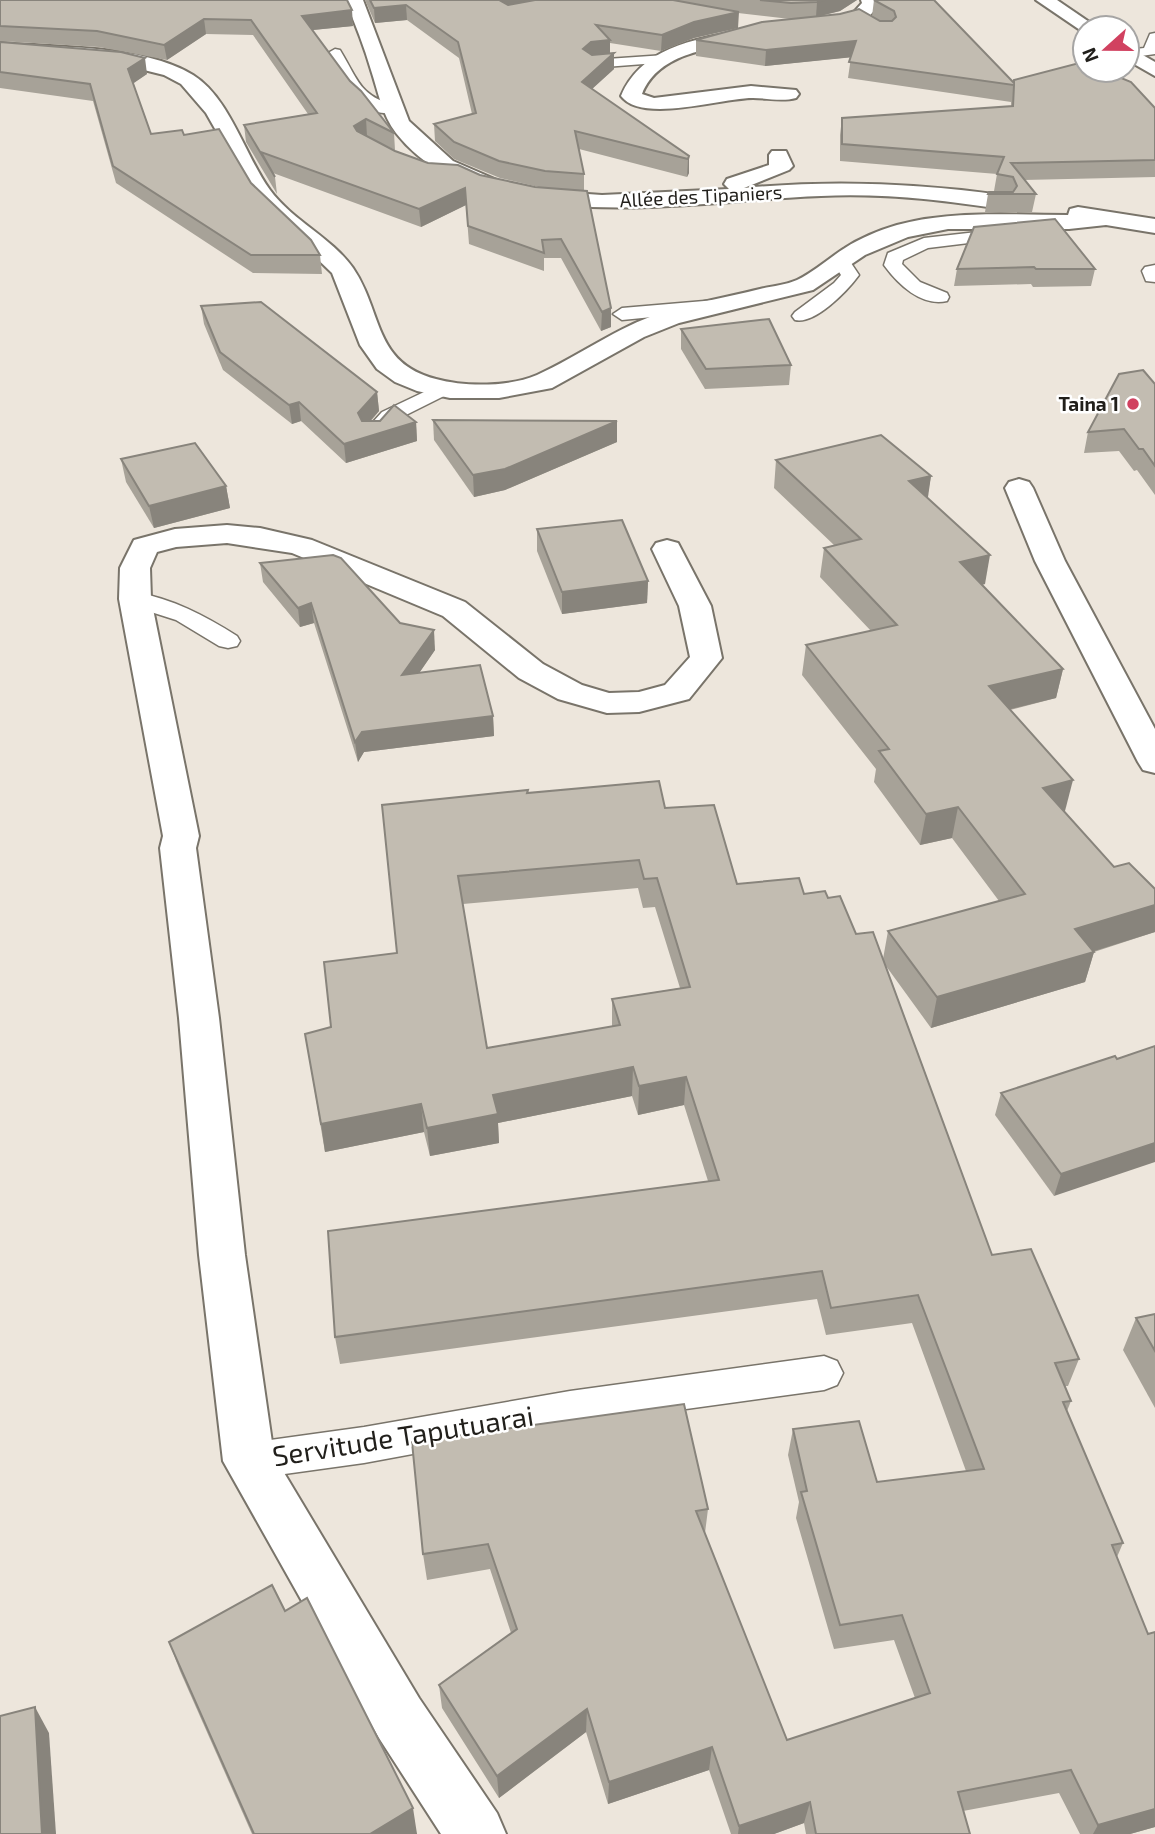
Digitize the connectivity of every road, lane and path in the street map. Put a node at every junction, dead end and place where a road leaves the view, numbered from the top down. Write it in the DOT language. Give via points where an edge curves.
graph roads {
  1 [pos="354,0"];
  2 [pos="870,0"];
  3 [pos="1045,0"];
  4 [pos="859,16"];
  5 [pos="1071,17"];
  6 [pos="732,18"];
  7 [pos="876,26"];
  8 [pos="797,27"];
  9 [pos="1155,37"];
  10 [pos="0,50"];
  11 [pos="1141,52"];
  12 [pos="335,53"];
  13 [pos="665,59"];
  14 [pos="592,65"];
  15 [pos="789,94"];
  16 [pos="392,109"];
  17 [pos="779,155"];
  18 [pos="426,173"];
  19 [pos="459,175"];
  20 [pos="747,194"];
  21 [pos="1102,219"];
  22 [pos="1155,226"];
  23 [pos="842,261"];
  24 [pos="940,297"];
  25 [pos="720,305"];
  26 [pos="622,314"];
  27 [pos="802,316"];
  28 [pos="443,388"];
  29 [pos="373,434"];
  30 [pos="1019,488"];
  31 [pos="667,549"];
  32 [pos="135,599"];
  33 [pos="228,641"];
  34 [pos="1155,762"];
  35 [pos="824,1373"];
  36 [pos="249,1461"];
  37 [pos="476,1834"];
  1 -- 16 [label="street, Allée des Tipaniers"];
  2 -- 4 [label="street"];
  3 -- 5 [label="street"];
  4 -- 7 [label="lane"];
  4 -- 8 [label="street"];
  6 -- 13 [label="street" via="764,28 703,43"];
  9 -- 11 [label="lane" via="1150,51"];
  10 -- 28 [label="street" via="127,62 189,81 211,108 270,207 335,261 352,284 374,348 408,378"];
  12 -- 16 [label="lane" via="353,90 381,108"];
  13 -- 14 [label="lane"];
  13 -- 15 [label="street" via="636,83 631,96 654,104 751,92"];
  16 -- 19 [label="street, Allée des Tipaniers" via="414,141"];
  17 -- 20 [label="street" via="782,166 776,170 735,184"];
  18 -- 19 [label="lane"];
  19 -- 20 [label="street, Allée des Tipaniers" via="496,190 575,199 683,200"];
  20 -- 21 [label="street, Allée des Tipaniers" via="898,189"];
  21 -- 22 [label="street, Allée des Tipaniers"];
  21 -- 23 [label="street" via="947,222 887,235"];
  21 -- 24 [label="lane" via="1042,231 924,243 894,257 893,265 916,289"];
  23 -- 25 [label="street" via="790,291"];
  23 -- 27 [label="lane" via="850,275"];
  25 -- 26 [label="lane"];
  25 -- 28 [label="street" via="635,332 534,384 478,392"];
  28 -- 29 [label="lane" via="389,416"];
  30 -- 34 [label="street" via="1050,561"];
  31 -- 32 [label="street" via="695,606 706,658 677,692 639,702 607,703 570,692 531,671 454,609 303,546 274,540 227,534 175,538 145,547 135,568"];
  32 -- 33 [label="lane" via="161,603"];
  32 -- 36 [label="street" via="181,836 178,848 222,1255"];
  35 -- 36 [label="lane, Servitude Taputuarai" via="570,1408"];
  36 -- 37 [label="street, Servitude Taputuarai" via="400,1718"];
}
